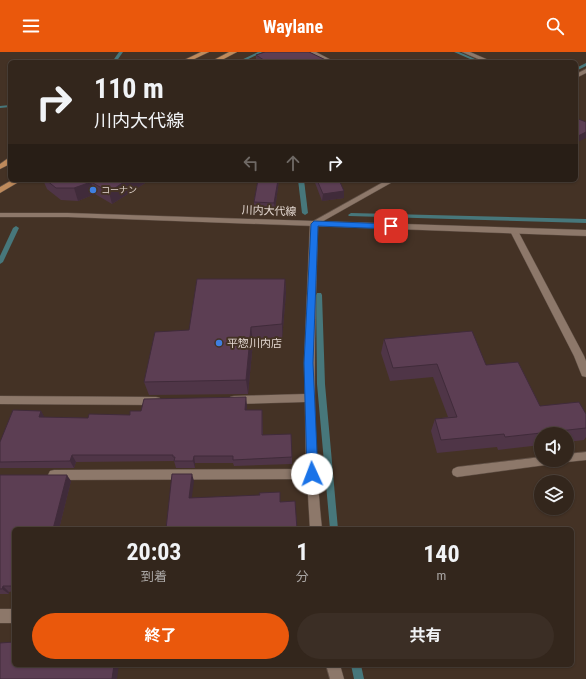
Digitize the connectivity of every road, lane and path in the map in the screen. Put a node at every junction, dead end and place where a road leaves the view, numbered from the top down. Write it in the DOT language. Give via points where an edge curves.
graph roads {
  1 [pos="206,52"];
  2 [pos="234,52"];
  3 [pos="312,52"];
  4 [pos="465,52"];
  5 [pos="188,60"];
  6 [pos="217,60"];
  7 [pos="328,60"];
  8 [pos="485,60"];
  9 [pos="15,182"];
  10 [pos="388,182"];
  11 [pos="0,191"];
  12 [pos="0,215"];
  13 [pos="314,224"];
  14 [pos="514,231"];
  15 [pos="586,233"];
  16 [pos="586,373"];
  17 [pos="310,398"];
  18 [pos="0,400"];
  19 [pos="224,400"];
  20 [pos="169,401"];
  21 [pos="586,456"];
  22 [pos="574,457"];
  23 [pos="534,462"];
  24 [pos="458,472"];
  25 [pos="312,474"];
  26 [pos="39,475"];
  27 [pos="316,527"];
  28 [pos="0,616"];
  29 [pos="12,616"];
  30 [pos="333,667"];
  31 [pos="336,679"];
  1 -- 5 [label="highway"];
  2 -- 6 [label="highway"];
  3 -- 7 [label="street"];
  4 -- 8 [label="street"];
  9 -- 11 [label="highway"];
  10 -- 13 [label="street"];
  12 -- 13 [label="street, 川内大代線"];
  13 -- 14 [label="street, 川内大代線"];
  13 -- 17 [label="street"];
  14 -- 15 [label="street, 川内大代線"];
  14 -- 16 [label="street"];
  17 -- 19 [label="street"];
  17 -- 25 [label="street"];
  18 -- 20 [label="street"];
  21 -- 22 [label="lane"];
  23 -- 24 [label="lane"];
  25 -- 26 [label="street"];
  25 -- 27 [label="street"];
  28 -- 29 [label="street"];
  30 -- 31 [label="street"];
}
